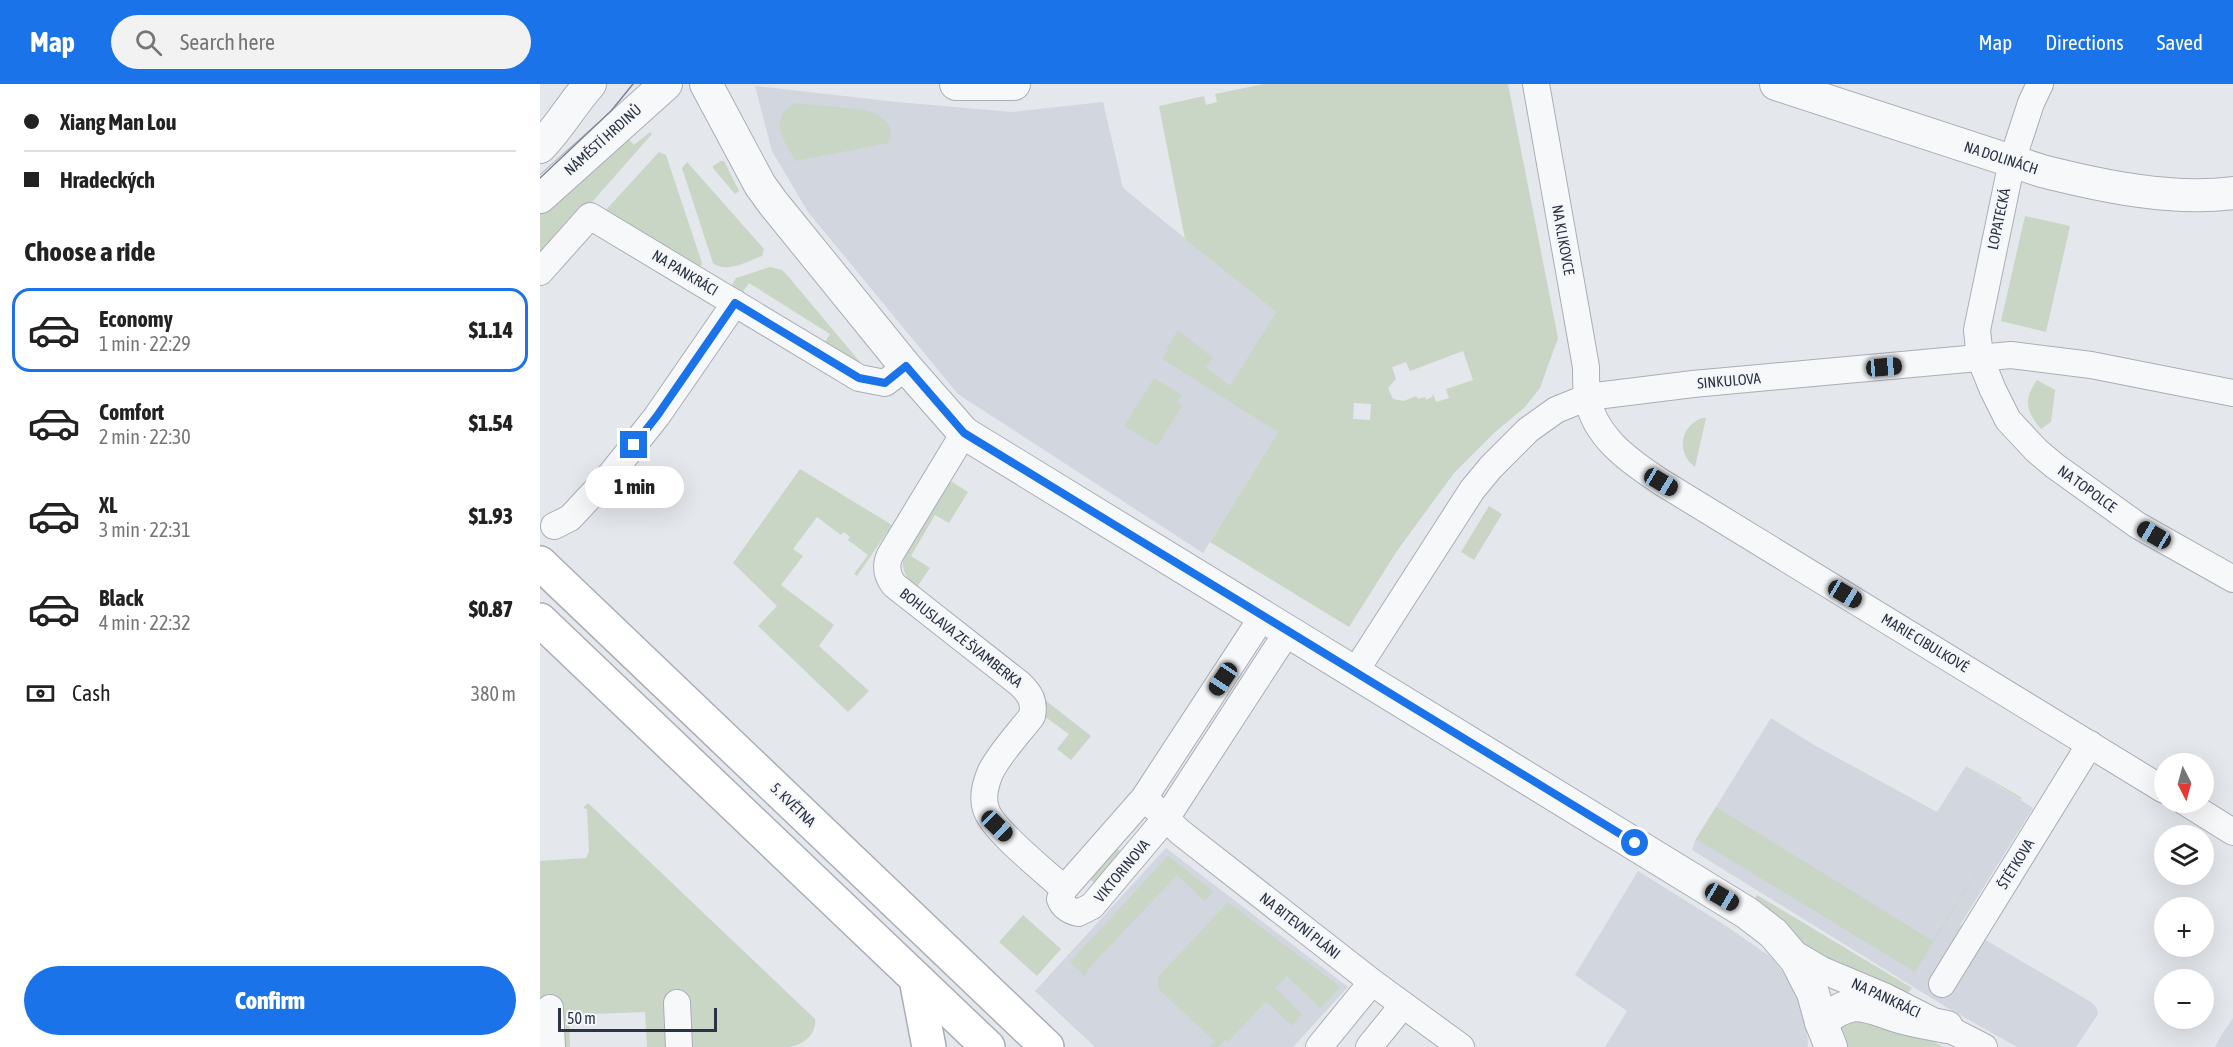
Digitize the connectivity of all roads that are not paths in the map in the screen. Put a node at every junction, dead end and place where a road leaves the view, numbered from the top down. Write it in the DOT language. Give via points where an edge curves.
graph roads {
  1 [pos="590,84"];
  2 [pos="666,84"];
  3 [pos="706,84"];
  4 [pos="957,84"];
  5 [pos="1014,84"];
  6 [pos="1536,84"];
  7 [pos="1776,84"];
  8 [pos="2040,84"];
  9 [pos="540,147"];
  10 [pos="2012,161"];
  11 [pos="2233,193"];
  12 [pos="540,197"];
  13 [pos="540,272"];
  14 [pos="735,303"];
  15 [pos="1980,358"];
  16 [pos="906,366"];
  17 [pos="2233,393"];
  18 [pos="1588,397"];
  19 [pos="964,433"];
  20 [pos="554,526"];
  21 [pos="540,563"];
  22 [pos="2233,579"];
  23 [pos="540,620"];
  24 [pos="1276,624"];
  25 [pos="1355,672"];
  26 [pos="2090,744"];
  27 [pos="2154,784"];
  28 [pos="1144,798"];
  29 [pos="2203,813"];
  30 [pos="1167,818"];
  31 [pos="2233,832"];
  32 [pos="1064,889"];
  33 [pos="1788,950"];
  34 [pos="916,979"];
  35 [pos="1372,982"];
  36 [pos="1942,984"];
  37 [pos="677,1003"];
  38 [pos="1404,1005"];
  39 [pos="550,1008"];
  40 [pos="1947,1027"];
  41 [pos="1824,1039"];
  42 [pos="552,1047"];
  43 [pos="679,1047"];
  44 [pos="929,1047"];
  45 [pos="988,1047"];
  46 [pos="1047,1047"];
  47 [pos="1319,1047"];
  48 [pos="1369,1047"];
  49 [pos="1461,1047"];
  50 [pos="1984,1047"];
  1 -- 9 [label="street"];
  2 -- 12 [label="street, NÁMĚSTÍ HRDINŮ"];
  3 -- 16 [label="street, NA PANKRÁCI" via="760,185"];
  4 -- 5 [label="street"];
  6 -- 18 [label="street, NA KLIKOVCE"];
  7 -- 10 [label="street, NA DOLINÁCH"];
  8 -- 10 [label="street, LOPATECKÁ"];
  10 -- 11 [label="street, NA DOLINÁCH" via="2077,180 2170,194"];
  10 -- 15 [label="street, LOPATECKÁ" via="1977,330"];
  13 -- 14 [label="street, NA PANKRÁCI" via="590,216"];
  14 -- 16 [label="street, NA PANKRÁCI" via="859,378 885,383"];
  14 -- 20 [label="street" via="657,416 611,474 570,518"];
  15 -- 17 [label="street, SINKULOVA" via="2011,355 2091,365"];
  15 -- 18 [label="street, SINKULOVA"];
  15 -- 22 [label="street, NA TOPOLCE" via="2008,420 2037,451 2137,525"];
  16 -- 19 [label="street, NA PANKRÁCI"];
  18 -- 25 [label="street, SINKULOVA" via="1556,411 1528,430 1491,467 1472,490"];
  18 -- 26 [label="street, MARIE CIBULKOVÉ" via="1601,427 1629,461"];
  19 -- 24 [label="street, NA PANKRÁCI"];
  19 -- 32 [label="street, BOHUSLAVA ZE ŠVAMBERKA" via="890,555 888,572 894,585 1031,696 1032,716 992,770 984,803 997,826"];
  21 -- 46 [label="main road, 5. KVĚTNA"];
  23 -- 34 [label="main road"];
  24 -- 25 [label="street, NA PANKRÁCI"];
  24 -- 28 [label="street, VIKTORINOVA"];
  24 -- 30 [label="street, VIKTORINOVA"];
  25 -- 33 [label="street, NA PANKRÁCI" via="1735,904"];
  26 -- 27 [label="street, MARIE CIBULKOVÉ"];
  26 -- 36 [label="street, ŠTĚTKOVA"];
  28 -- 30 [label="street, NA BITEVNÍ PLÁNI"];
  28 -- 32 [label="street, VIKTORINOVA"];
  29 -- 31 [label="street"];
  30 -- 32 [label="street, VIKTORINOVA" via="1085,911 1071,911 1062,904"];
  30 -- 35 [label="street, NA BITEVNÍ PLÁNI"];
  33 -- 40 [label="street, NA PANKRÁCI" via="1822,970"];
  33 -- 41 [label="street, NA PANKRÁCI" via="1813,993"];
  34 -- 44 [label="main road"];
  34 -- 45 [label="main road"];
  35 -- 38 [label="street, NA BITEVNÍ PLÁNI"];
  35 -- 47 [label="street"];
  37 -- 43 [label="street"];
  38 -- 48 [label="street"];
  38 -- 49 [label="street, NA BITEVNÍ PLÁNI"];
  39 -- 42 [label="street"];
  40 -- 41 [label="street" via="1867,1005 1840,1009"];
  40 -- 50 [label="street, NA PANKRÁCI"];
}
